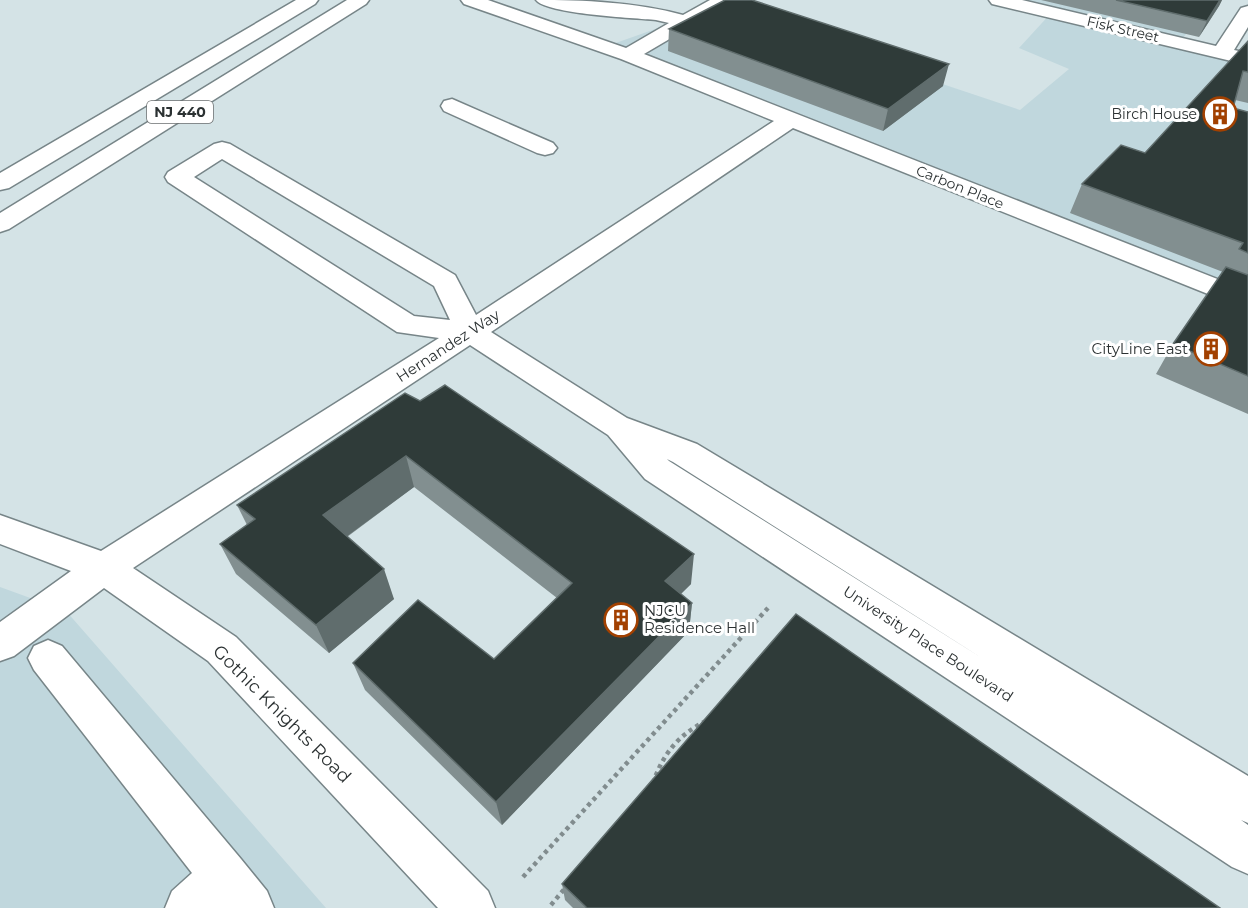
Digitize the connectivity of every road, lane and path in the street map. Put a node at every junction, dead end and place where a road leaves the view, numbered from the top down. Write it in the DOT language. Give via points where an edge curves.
graph roads {
  1 [pos="309,0"];
  2 [pos="360,0"];
  3 [pos="470,0"];
  4 [pos="679,0"];
  5 [pos="723,0"];
  6 [pos="998,0"];
  7 [pos="552,2"];
  8 [pos="1248,12"];
  9 [pos="657,14"];
  10 [pos="530,20"];
  11 [pos="685,22"];
  12 [pos="1222,52"];
  13 [pos="628,55"];
  14 [pos="1248,59"];
  15 [pos="452,106"];
  16 [pos="790,120"];
  17 [pos="545,148"];
  18 [pos="0,183"];
  19 [pos="0,224"];
  20 [pos="1248,301"];
  21 [pos="470,332"];
  22 [pos="616,426"];
  23 [pos="0,529"];
  24 [pos="104,568"];
  25 [pos="768,608"];
  26 [pos="0,644"];
  27 [pos="48,658"];
  28 [pos="714,717"];
  29 [pos="650,791"];
  30 [pos="1248,801"];
  31 [pos="1248,851"];
  32 [pos="523,877"];
  33 [pos="574,878"];
  34 [pos="237,892"];
  35 [pos="551,905"];
  36 [pos="189,908"];
  37 [pos="471,908"];
  1 -- 18 [label="main road, NJ 440"];
  2 -- 19 [label="main road, NJ 440"];
  3 -- 10 [label="main road"];
  4 -- 9 [label="main road"];
  5 -- 11 [label="main road"];
  6 -- 12 [label="main road, Fisk Street"];
  7 -- 9 [label="main road"];
  7 -- 10 [label="main road"];
  8 -- 12 [label="main road"];
  9 -- 11 [label="main road"];
  10 -- 13 [label="main road"];
  11 -- 13 [label="main road"];
  12 -- 14 [label="main road, Fisk Street"];
  13 -- 16 [label="main road, Carbon Place"];
  15 -- 17 [label="main road"];
  16 -- 20 [label="main road, Carbon Place"];
  16 -- 21 [label="main road, Hernandez Way"];
  21 -- 21 [label="main road" via="445,281 222,149 177,177 407,325"];
  21 -- 22 [label="main road, University Place Boulevard"];
  21 -- 24 [label="main road, Hernandez Way"];
  22 -- 30 [label="main road, University Place Boulevard" via="685,453"];
  22 -- 31 [label="main road, University Place Boulevard" via="657,470"];
  23 -- 24 [label="main road, Gothic Knights Road"];
  24 -- 26 [label="main road, Hernandez Way"];
  24 -- 37 [label="main road, Gothic Knights Road" via="222,649"];
  25 -- 32 [label="path"];
  27 -- 34 [label="main road"];
  28 -- 29 [label="path" via="685,730 659,762"];
  33 -- 35 [label="path"];
  34 -- 36 [label="main road"];
}
